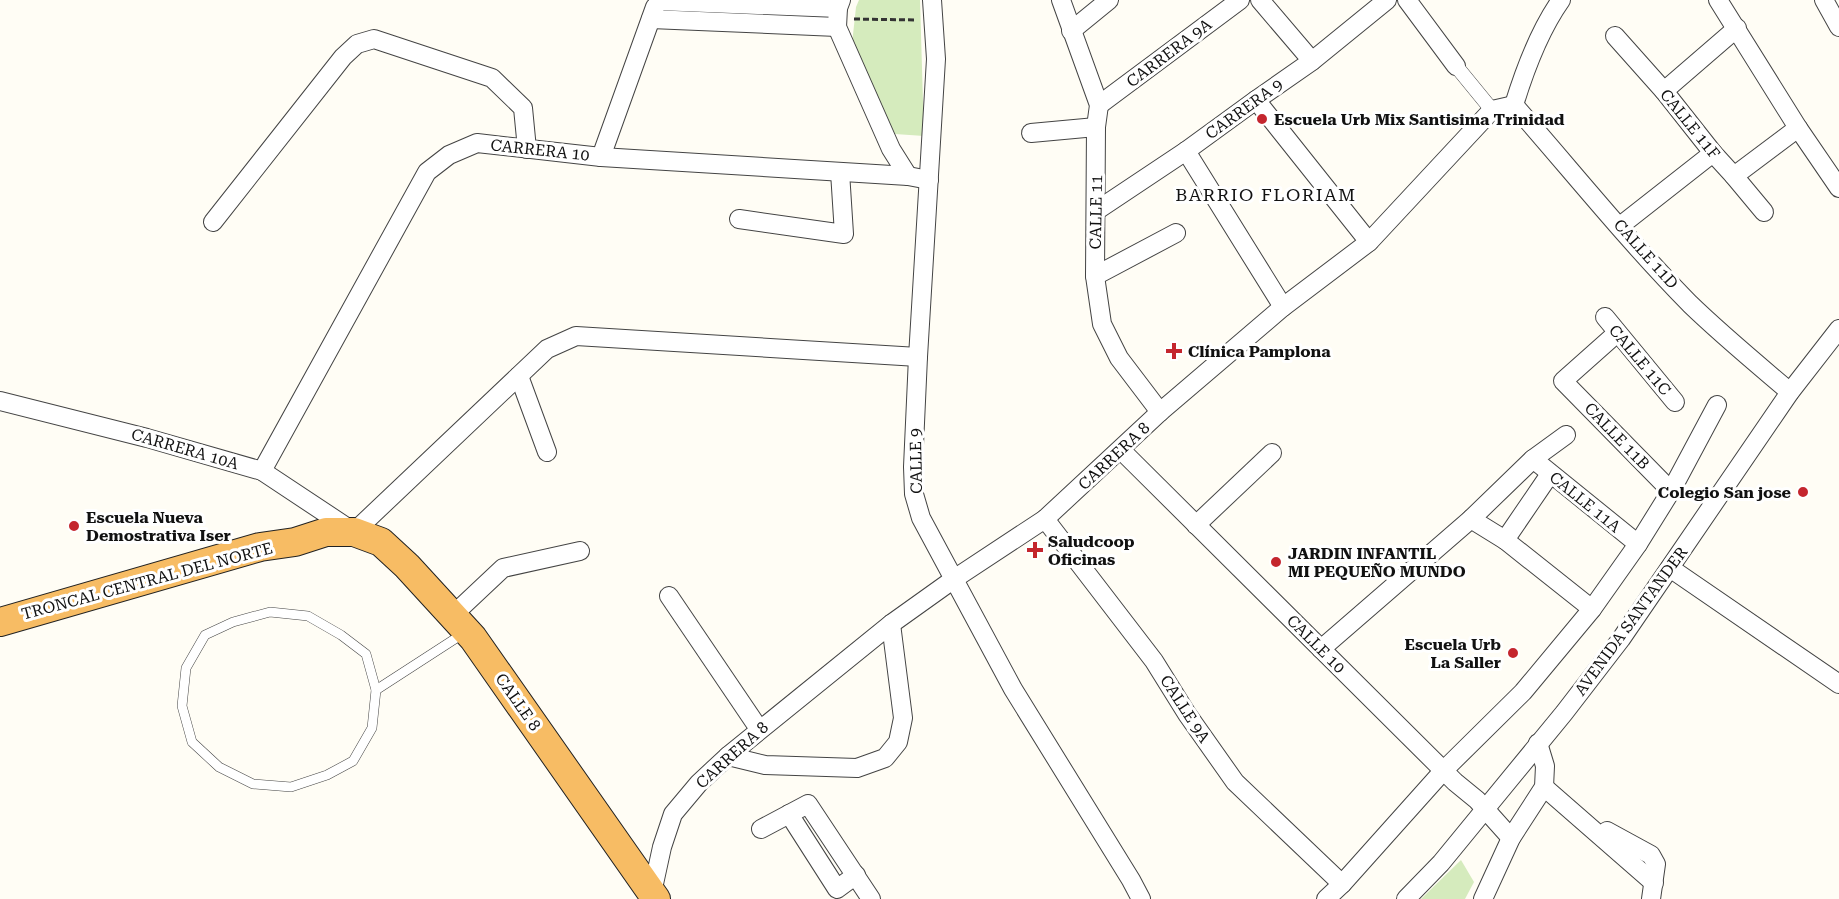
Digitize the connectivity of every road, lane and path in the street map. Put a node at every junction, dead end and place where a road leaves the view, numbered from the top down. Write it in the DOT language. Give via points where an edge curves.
graph roads {
  1 [pos="932,0"];
  2 [pos="1061,0"];
  3 [pos="1109,0"];
  4 [pos="1240,0"];
  5 [pos="1260,0"];
  6 [pos="1387,0"];
  7 [pos="1407,0"];
  8 [pos="1561,0"];
  9 [pos="1718,0"];
  10 [pos="1824,0"];
  11 [pos="658,1"];
  12 [pos="838,13"];
  13 [pos="651,19"];
  14 [pos="933,20"];
  15 [pos="1839,27"];
  16 [pos="1737,28"];
  17 [pos="1071,31"];
  18 [pos="1615,36"];
  19 [pos="1312,61"];
  20 [pos="1456,66"];
  21 [pos="1664,91"];
  22 [pos="1256,100"];
  23 [pos="1099,105"];
  24 [pos="1514,105"];
  25 [pos="1492,110"];
  26 [pos="1096,127"];
  27 [pos="1798,128"];
  28 [pos="1031,133"];
  29 [pos="527,149"];
  30 [pos="1186,151"];
  31 [pos="1713,153"];
  32 [pos="601,157"];
  33 [pos="840,172"];
  34 [pos="908,176"];
  35 [pos="1734,176"];
  36 [pos="929,180"];
  37 [pos="1839,188"];
  38 [pos="1096,211"];
  39 [pos="1764,212"];
  40 [pos="739,219"];
  41 [pos="213,222"];
  42 [pos="1620,226"];
  43 [pos="1176,233"];
  44 [pos="1369,242"];
  45 [pos="1095,276"];
  46 [pos="1283,307"];
  47 [pos="1605,317"];
  48 [pos="1839,329"];
  49 [pos="1617,333"];
  50 [pos="918,357"];
  51 [pos="519,375"];
  52 [pos="1784,387"];
  53 [pos="0,401"];
  54 [pos="1675,402"];
  55 [pos="1717,405"];
  56 [pos="1160,412"];
  57 [pos="1566,435"];
  58 [pos="1121,450"];
  59 [pos="547,452"];
  60 [pos="1272,453"];
  61 [pos="1533,459"];
  62 [pos="262,471"];
  63 [pos="1550,474"];
  64 [pos="1671,491"];
  65 [pos="1045,519"];
  66 [pos="1471,519"];
  67 [pos="1196,525"];
  68 [pos="354,532"];
  69 [pos="1505,540"];
  70 [pos="295,542"];
  71 [pos="1638,544"];
  72 [pos="580,551"];
  73 [pos="1670,568"];
  74 [pos="954,579"];
  75 [pos="669,596"];
  76 [pos="1592,609"];
  77 [pos="0,622"];
  78 [pos="460,623"];
  79 [pos="891,624"];
  80 [pos="0,638"];
  81 [pos="1321,649"];
  82 [pos="1839,684"];
  83 [pos="376,690"];
  84 [pos="759,729"];
  85 [pos="1538,743"];
  86 [pos="728,756"];
  87 [pos="1450,776"];
  88 [pos="1544,787"];
  89 [pos="1481,804"];
  90 [pos="761,829"];
  91 [pos="1511,838"];
  92 [pos="1342,884"];
  93 [pos="1653,891"];
  94 [pos="654,896"];
  95 [pos="871,899"];
  96 [pos="1141,899"];
  97 [pos="1326,899"];
  98 [pos="1406,899"];
  99 [pos="1483,899"];
  1 -- 14 [label="street, CALLE 9"];
  2 -- 17 [label="street, CALLE 11"];
  3 -- 17 [label="street"];
  4 -- 23 [label="street, CARRERA 9A"];
  5 -- 19 [label="street"];
  6 -- 19 [label="street, CARRERA 9"];
  7 -- 20 [label="street"];
  8 -- 24 [label="street" via="1524,72"];
  9 -- 16 [label="street"];
  10 -- 15 [label="street"];
  11 -- 12 [label="street"];
  11 -- 13 [label="street"];
  12 -- 13 [label="street"];
  12 -- 14 [label="path"];
  12 -- 34 [label="street" via="891,149"];
  13 -- 32 [label="street"];
  14 -- 36 [label="street, CALLE 9" via="936,59"];
  16 -- 21 [label="street"];
  16 -- 27 [label="street"];
  17 -- 23 [label="street, CALLE 11"];
  18 -- 21 [label="street, CALLE 11F"];
  19 -- 22 [label="street, CARRERA 9"];
  20 -- 25 [label="street"];
  21 -- 31 [label="street, CALLE 11F"];
  22 -- 30 [label="street, CARRERA 9"];
  22 -- 44 [label="street"];
  23 -- 26 [label="street, CALLE 11"];
  24 -- 25 [label="street"];
  24 -- 42 [label="street, CALLE 11D"];
  25 -- 44 [label="street, CARRERA 8"];
  26 -- 28 [label="street"];
  26 -- 38 [label="street, CALLE 11"];
  27 -- 35 [label="street"];
  27 -- 37 [label="street"];
  29 -- 32 [label="street, CARRERA 10"];
  29 -- 41 [label="street" via="523,108 492,78 374,39 357,44 343,57"];
  29 -- 62 [label="street, CARRERA 10" via="477,143 449,155 427,172"];
  30 -- 38 [label="street, CARRERA 9"];
  30 -- 46 [label="street"];
  31 -- 35 [label="street, CALLE 11F"];
  31 -- 42 [label="street"];
  32 -- 33 [label="street, CARRERA 10"];
  33 -- 34 [label="street, CARRERA 10"];
  33 -- 40 [label="street" via="844,234"];
  34 -- 36 [label="street, CARRERA 10"];
  35 -- 39 [label="street, CALLE 11F"];
  36 -- 50 [label="street, CALLE 9"];
  38 -- 45 [label="street, CALLE 11"];
  42 -- 52 [label="street, CALLE 11D" via="1689,302"];
  43 -- 45 [label="street"];
  44 -- 46 [label="street, CARRERA 8"];
  45 -- 56 [label="street, CALLE 11" via="1102,324 1119,358"];
  46 -- 56 [label="street, CARRERA 8"];
  47 -- 49 [label="street, CALLE 11C"];
  48 -- 52 [label="street, AVENIDA SANTANDER"];
  49 -- 54 [label="street, CALLE 11C"];
  49 -- 64 [label="street, CALLE 11B" via="1563,381"];
  50 -- 51 [label="street" via="576,336 547,349"];
  50 -- 74 [label="street, CALLE 9" via="914,494 921,518"];
  51 -- 59 [label="street"];
  51 -- 68 [label="street"];
  52 -- 73 [label="street, AVENIDA SANTANDER"];
  53 -- 62 [label="street, CARRERA 10A"];
  55 -- 64 [label="street"];
  56 -- 58 [label="street, CARRERA 8"];
  57 -- 61 [label="street"];
  58 -- 65 [label="street, CARRERA 8"];
  58 -- 67 [label="street, CALLE 10"];
  60 -- 67 [label="street"];
  61 -- 63 [label="street, CALLE 11A"];
  61 -- 66 [label="street"];
  62 -- 68 [label="street, CARRERA 10A"];
  63 -- 69 [label="street"];
  63 -- 71 [label="street, CALLE 11A"];
  64 -- 71 [label="street"];
  65 -- 74 [label="street, CARRERA 8"];
  65 -- 92 [label="street, CALLE 9A" via="1154,661 1235,782"];
  66 -- 69 [label="street"];
  66 -- 81 [label="street"];
  67 -- 81 [label="street, CALLE 10"];
  68 -- 70 [label="highway, TRONCAL CENTRAL DEL NORTE" via="326,531"];
  68 -- 78 [label="highway, CALLE 8" via="381,542"];
  69 -- 76 [label="street"];
  70 -- 77 [label="highway, TRONCAL CENTRAL DEL NORTE" via="260,547"];
  70 -- 80 [label="highway, TRONCAL CENTRAL DEL NORTE" via="266,562"];
  71 -- 76 [label="street"];
  72 -- 78 [label="street" via="503,568"];
  73 -- 82 [label="street"];
  73 -- 85 [label="street, AVENIDA SANTANDER" via="1621,639"];
  74 -- 79 [label="street, CARRERA 8"];
  74 -- 96 [label="street, CALLE 9" via="1013,689"];
  75 -- 84 [label="street"];
  76 -- 87 [label="street"];
  78 -- 83 [label="lane"];
  78 -- 94 [label="highway, CALLE 8"];
  79 -- 84 [label="street, CARRERA 8"];
  79 -- 86 [label="street" via="903,718 898,742 885,758 857,768 765,765"];
  81 -- 87 [label="street, CALLE 10"];
  83 -- 83 [label="lane" via="372,728 353,761 291,787 253,784 219,767 192,742 182,706 186,668 205,635 270,612 308,616 341,635 366,654"];
  84 -- 86 [label="street, CARRERA 8"];
  85 -- 88 [label="street" via="1545,766"];
  85 -- 89 [label="street, AVENIDA SANTANDER"];
  86 -- 94 [label="street, CARRERA 8" via="673,814 662,847"];
  87 -- 89 [label="street, CALLE 10"];
  87 -- 92 [label="street"];
  88 -- 91 [label="street"];
  88 -- 93 [label="street" via="1576,814 1651,855 1656,864"];
  89 -- 91 [label="street, CALLE 10"];
  89 -- 98 [label="street, AVENIDA SANTANDER" via="1441,863"];
  90 -- 95 [label="street" via="808,804"];
  91 -- 99 [label="street"];
  92 -- 97 [label="street"];
}
